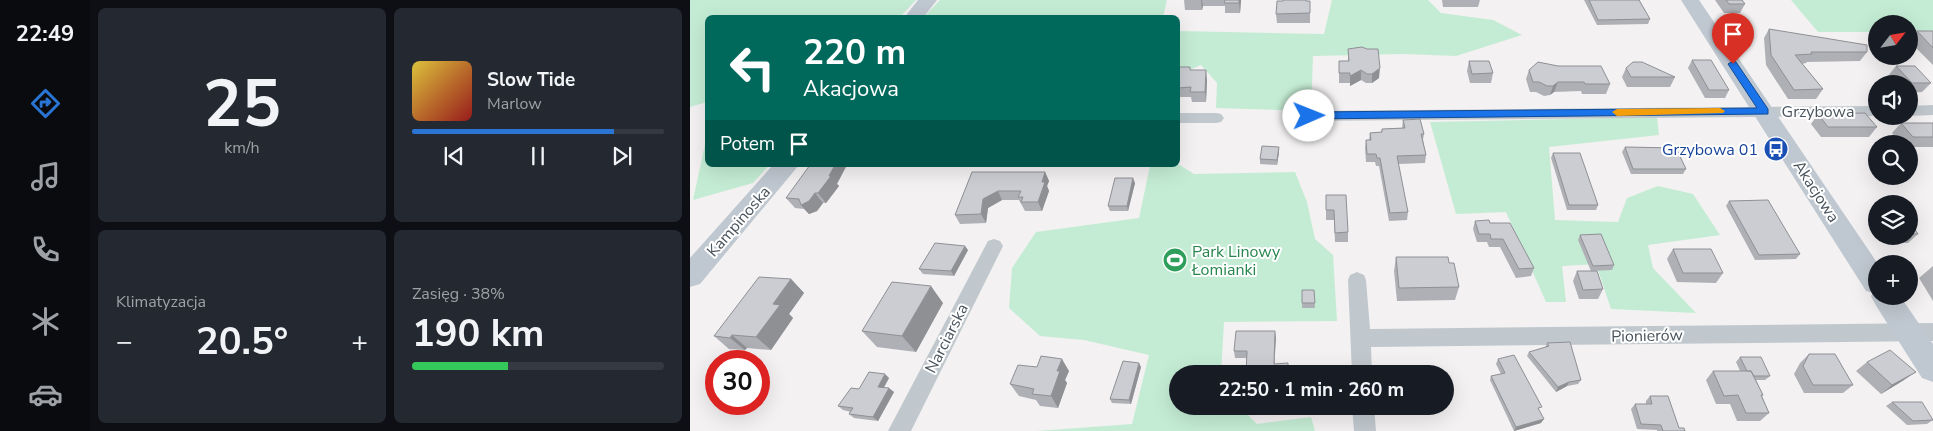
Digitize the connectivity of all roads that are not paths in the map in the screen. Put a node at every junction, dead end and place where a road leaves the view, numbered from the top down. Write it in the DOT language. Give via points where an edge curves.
graph roads {
  1 [pos="928,0"];
  2 [pos="1690,0"];
  3 [pos="916,15"];
  4 [pos="1933,110"];
  5 [pos="1764,111"];
  6 [pos="1868,111"];
  7 [pos="1918,111"];
  8 [pos="1309,116"];
  9 [pos="1180,118"];
  10 [pos="1216,118"];
  11 [pos="785,167"];
  12 [pos="994,246"];
  13 [pos="1868,271"];
  14 [pos="690,276"];
  15 [pos="1357,280"];
  16 [pos="1894,305"];
  17 [pos="1921,332"];
  18 [pos="1360,338"];
  19 [pos="1362,365"];
  20 [pos="1933,369"];
  21 [pos="1363,415"];
  22 [pos="899,431"];
  23 [pos="1364,431"];
  1 -- 3 [label="street"];
  2 -- 5 [label="street, Akacjowa"];
  4 -- 7 [label="street"];
  5 -- 6 [label="street, Grzybowa"];
  5 -- 8 [label="street, Grzybowa"];
  5 -- 13 [label="street, Akacjowa"];
  9 -- 10 [label="street"];
  11 -- 14 [label="street, Kampinoska"];
  12 -- 22 [label="street, Narciarska"];
  15 -- 18 [label="street"];
  16 -- 17 [label="street"];
  17 -- 18 [label="street, Pionierów"];
  17 -- 20 [label="street"];
  18 -- 19 [label="street"];
  21 -- 23 [label="street"];
}
